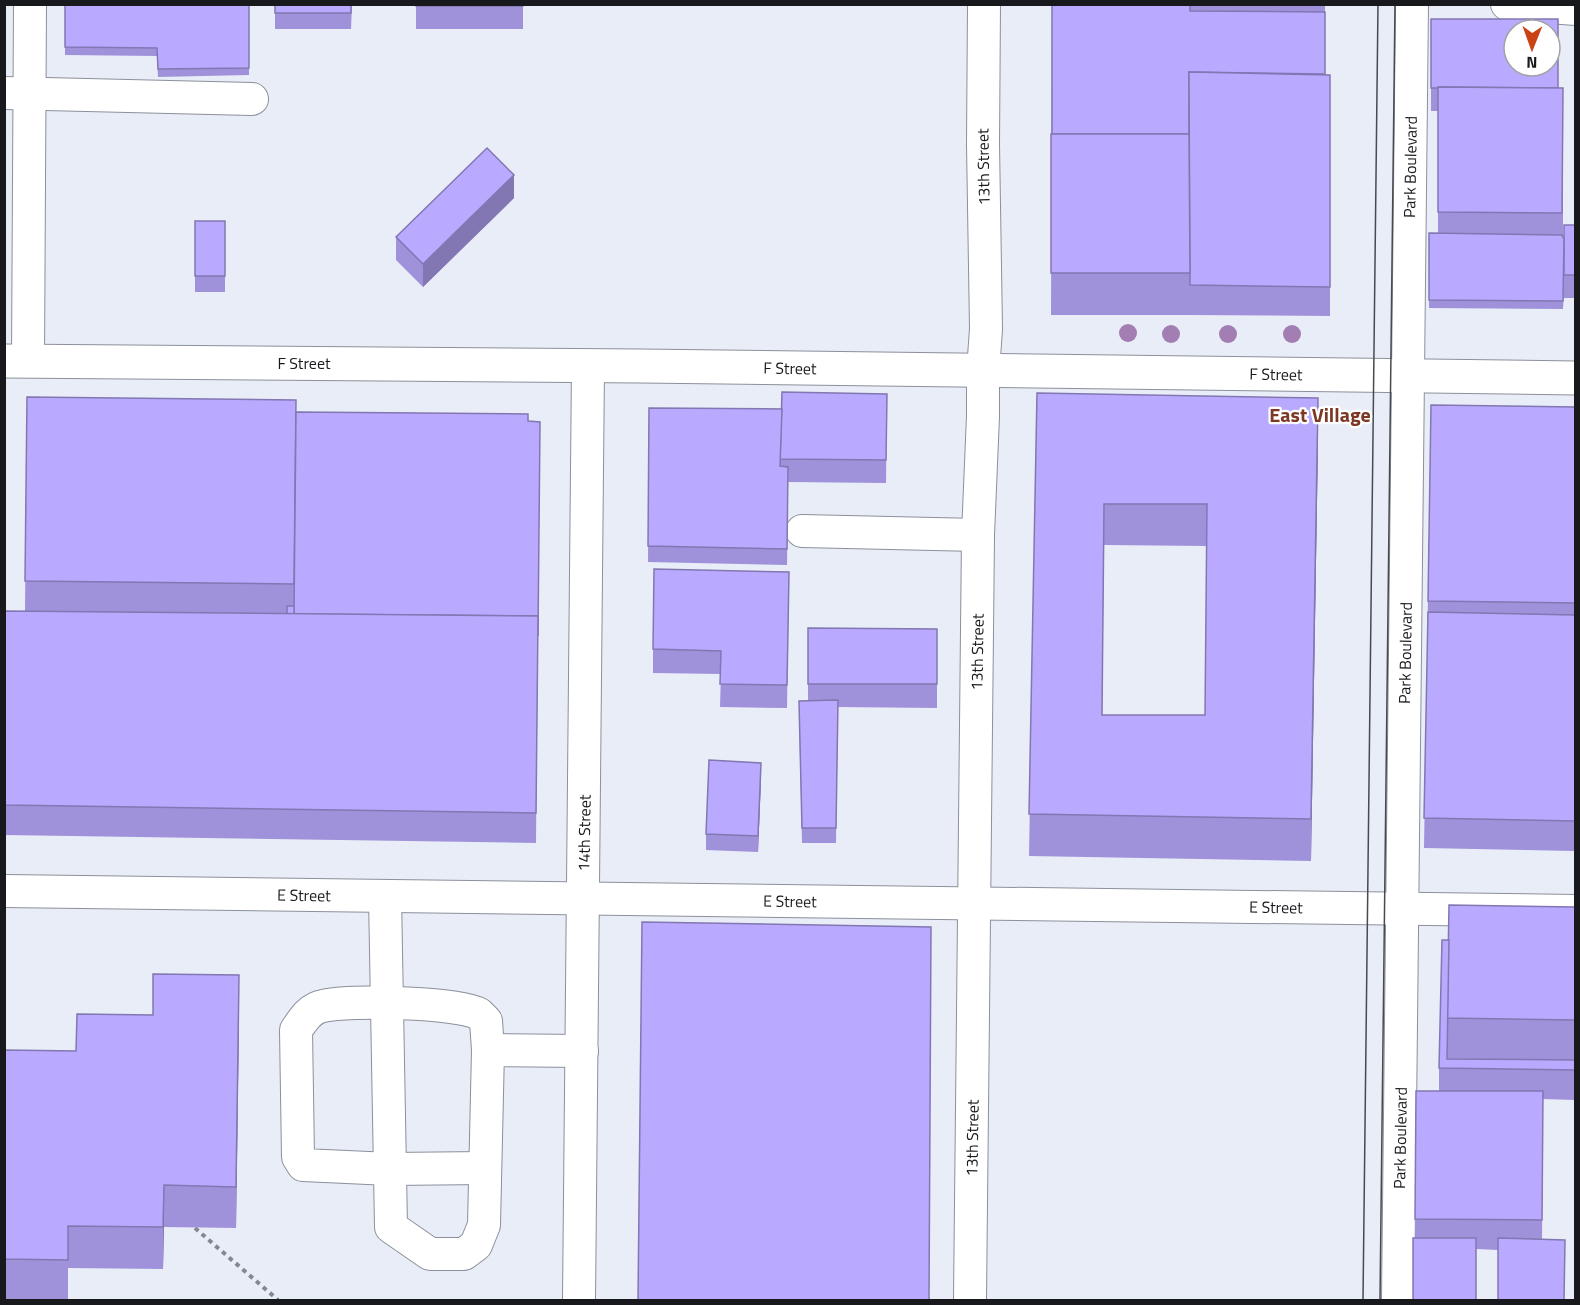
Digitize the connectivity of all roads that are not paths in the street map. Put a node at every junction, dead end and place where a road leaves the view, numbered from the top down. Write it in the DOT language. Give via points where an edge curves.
graph roads {
  1 [pos="30,4"];
  2 [pos="984,4"];
  3 [pos="1412,4"];
  4 [pos="1507,4"];
  5 [pos="1575,9"];
  6 [pos="17,93"];
  7 [pos="252,99"];
  8 [pos="16,361"];
  9 [pos="588,366"];
  10 [pos="983,370"];
  11 [pos="1408,376"];
  12 [pos="1575,378"];
  13 [pos="802,531"];
  14 [pos="978,534"];
  15 [pos="4,891"];
  16 [pos="385,896"];
  17 [pos="583,898"];
  18 [pos="974,903"];
  19 [pos="1402,908"];
  20 [pos="1575,910"];
  21 [pos="387,1003"];
  22 [pos="488,1050"];
  23 [pos="582,1051"];
  24 [pos="485,1168"];
  25 [pos="390,1169"];
  26 [pos="579,1300"];
  27 [pos="970,1300"];
  28 [pos="1398,1300"];
  1 -- 6 [label="street"];
  2 -- 10 [label="street, 13th Street"];
  3 -- 11 [label="street, Park Boulevard"];
  4 -- 5 [label="street"];
  6 -- 7 [label="street"];
  6 -- 8 [label="street"];
  8 -- 9 [label="main road, F Street"];
  9 -- 10 [label="main road, F Street"];
  9 -- 17 [label="street, 14th Street"];
  10 -- 11 [label="main road, F Street"];
  10 -- 14 [label="street, 13th Street"];
  11 -- 12 [label="main road, F Street"];
  11 -- 19 [label="street, Park Boulevard"];
  13 -- 14 [label="street"];
  14 -- 18 [label="street, 13th Street"];
  15 -- 16 [label="street, E Street"];
  16 -- 17 [label="street, E Street"];
  16 -- 21 [label="street"];
  17 -- 18 [label="street, E Street"];
  17 -- 23 [label="street, 14th Street"];
  18 -- 19 [label="street, E Street"];
  18 -- 27 [label="street, 13th Street"];
  19 -- 20 [label="street, E Street"];
  19 -- 28 [label="street, Park Boulevard"];
  21 -- 22 [label="street" via="459,1008 480,1014 486,1021"];
  21 -- 25 [label="street"];
  21 -- 25 [label="street" via="321,1006 306,1014 297,1030 298,1157 303,1165"];
  22 -- 23 [label="street"];
  22 -- 24 [label="street"];
  23 -- 26 [label="street, 14th Street"];
  24 -- 25 [label="street"];
  24 -- 25 [label="street" via="484,1225 476,1245 464,1254 430,1254 391,1227"];
}
